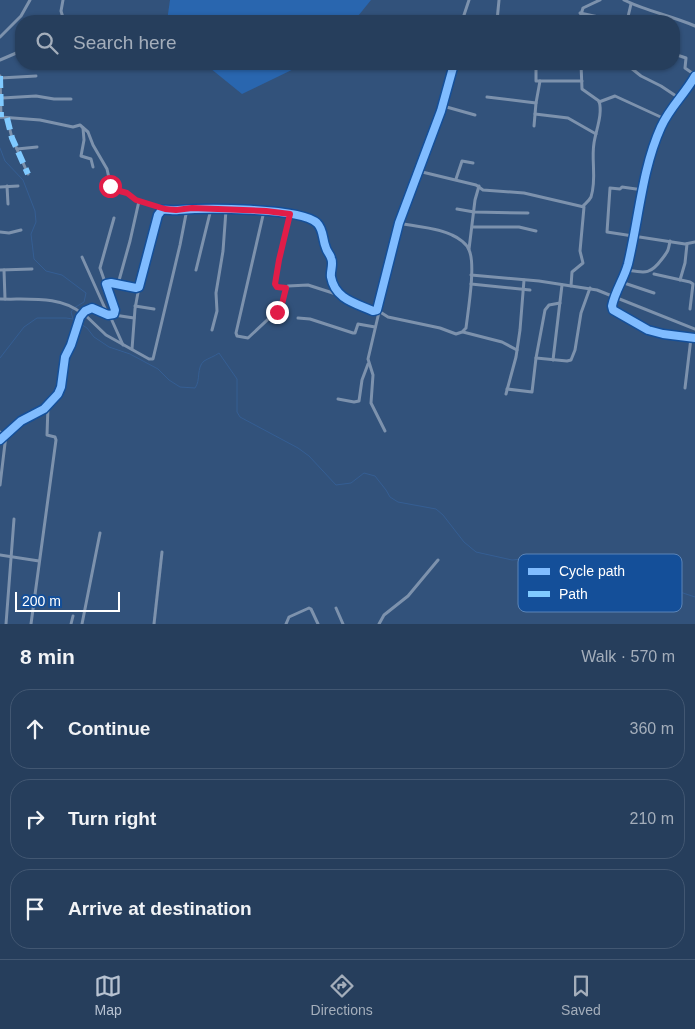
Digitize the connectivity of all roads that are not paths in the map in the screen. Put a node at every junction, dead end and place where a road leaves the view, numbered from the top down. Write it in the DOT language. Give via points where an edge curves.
graph roads {
  1 [pos="30,0"];
  2 [pos="63,0"];
  3 [pos="469,0"];
  4 [pos="499,0"];
  5 [pos="600,0"];
  6 [pos="624,0"];
  7 [pos="634,0"];
  8 [pos="633,4"];
  9 [pos="580,13"];
  10 [pos="22,15"];
  11 [pos="62,15"];
  12 [pos="464,15"];
  13 [pos="498,15"];
  14 [pos="590,15"];
  15 [pos="629,15"];
  16 [pos="668,15"];
  17 [pos="680,20"];
  18 [pos="15,22"];
  19 [pos="695,26"];
  20 [pos="0,37"];
  21 [pos="15,54"];
  22 [pos="680,56"];
  23 [pos="0,60"];
  24 [pos="452,70"];
  25 [pos="536,70"];
  26 [pos="581,70"];
  27 [pos="634,70"];
  28 [pos="695,75"];
  29 [pos="36,76"];
  30 [pos="0,77"];
  31 [pos="540,81"];
  32 [pos="582,81"];
  33 [pos="487,97"];
  34 [pos="2,98"];
  35 [pos="679,98"];
  36 [pos="71,99"];
  37 [pos="599,102"];
  38 [pos="536,103"];
  39 [pos="443,106"];
  40 [pos="535,114"];
  41 [pos="475,115"];
  42 [pos="1,117"];
  43 [pos="7,118"];
  44 [pos="665,119"];
  45 [pos="534,126"];
  46 [pos="83,127"];
  47 [pos="596,134"];
  48 [pos="38,146"];
  49 [pos="17,149"];
  50 [pos="473,162"];
  51 [pos="93,167"];
  52 [pos="418,170"];
  53 [pos="28,174"];
  54 [pos="456,180"];
  55 [pos="0,186"];
  56 [pos="7,186"];
  57 [pos="18,186"];
  58 [pos="479,186"];
  59 [pos="643,190"];
  60 [pos="139,201"];
  61 [pos="8,204"];
  62 [pos="582,206"];
  63 [pos="165,209"];
  64 [pos="187,209"];
  65 [pos="211,209"];
  66 [pos="457,209"];
  67 [pos="226,210"];
  68 [pos="264,211"];
  69 [pos="474,212"];
  70 [pos="528,213"];
  71 [pos="290,214"];
  72 [pos="114,218"];
  73 [pos="399,223"];
  74 [pos="473,227"];
  75 [pos="21,230"];
  76 [pos="536,231"];
  77 [pos="0,232"];
  78 [pos="634,235"];
  79 [pos="670,241"];
  80 [pos="695,242"];
  81 [pos="687,244"];
  82 [pos="469,250"];
  83 [pos="82,257"];
  84 [pos="32,269"];
  85 [pos="2,270"];
  86 [pos="196,270"];
  87 [pos="626,270"];
  88 [pos="654,274"];
  89 [pos="472,275"];
  90 [pos="524,280"];
  91 [pos="680,280"];
  92 [pos="621,282"];
  93 [pos="118,284"];
  94 [pos="470,284"];
  95 [pos="106,285"];
  96 [pos="562,285"];
  97 [pos="571,286"];
  98 [pos="139,287"];
  99 [pos="286,288"];
  100 [pos="590,288"];
  101 [pos="523,290"];
  102 [pos="530,290"];
  103 [pos="654,294"];
  104 [pos="340,295"];
  105 [pos="614,296"];
  106 [pos="0,299"];
  107 [pos="5,299"];
  108 [pos="560,303"];
  109 [pos="135,306"];
  110 [pos="154,309"];
  111 [pos="690,309"];
  112 [pos="378,311"];
  113 [pos="82,315"];
  114 [pos="111,315"];
  115 [pos="134,318"];
  116 [pos="298,318"];
  117 [pos="375,327"];
  118 [pos="695,328"];
  119 [pos="212,330"];
  120 [pos="462,332"];
  121 [pos="693,338"];
  122 [pos="123,344"];
  123 [pos="132,349"];
  124 [pos="517,350"];
  125 [pos="536,358"];
  126 [pos="553,360"];
  127 [pos="368,364"];
  128 [pos="685,388"];
  129 [pos="338,399"];
  130 [pos="48,406"];
  131 [pos="385,431"];
  132 [pos="0,432"];
  133 [pos="6,435"];
  134 [pos="0,440"];
  135 [pos="0,485"];
  136 [pos="14,520"];
  137 [pos="100,533"];
  138 [pos="162,552"];
  139 [pos="0,555"];
  140 [pos="11,556"];
  141 [pos="438,560"];
  142 [pos="39,561"];
  143 [pos="336,608"];
  144 [pos="73,616"];
  145 [pos="6,624"];
  146 [pos="31,624"];
  147 [pos="71,624"];
  148 [pos="82,624"];
  149 [pos="154,624"];
  150 [pos="286,624"];
  151 [pos="318,624"];
  152 [pos="343,624"];
  153 [pos="379,624"];
  1 -- 10 [label="street"];
  2 -- 11 [label="street"];
  3 -- 12 [label="street"];
  4 -- 13 [label="street"];
  5 -- 9 [label="street"];
  6 -- 8 [label="street"];
  7 -- 8 [label="street"];
  8 -- 15 [label="street"];
  8 -- 16 [label="street"];
  9 -- 14 [label="street"];
  17 -- 19 [label="street"];
  18 -- 20 [label="street"];
  21 -- 23 [label="street"];
  22 -- 28 [label="street" via="686,58 685,68"];
  24 -- 39 [label="street"];
  25 -- 31 [label="street" via="536,80"];
  26 -- 32 [label="street"];
  27 -- 35 [label="street"];
  28 -- 35 [label="street"];
  29 -- 30 [label="street"];
  30 -- 34 [label="street"];
  31 -- 32 [label="street"];
  31 -- 38 [label="street"];
  32 -- 37 [label="street" via="583,90"];
  33 -- 38 [label="street"];
  34 -- 36 [label="street" via="37,96"];
  34 -- 42 [label="street"];
  35 -- 44 [label="street"];
  37 -- 44 [label="street" via="615,96"];
  37 -- 47 [label="street"];
  38 -- 40 [label="street"];
  39 -- 41 [label="street"];
  39 -- 52 [label="street"];
  40 -- 45 [label="street"];
  40 -- 47 [label="street" via="568,118"];
  42 -- 43 [label="street"];
  43 -- 46 [label="street"];
  43 -- 49 [label="street"];
  44 -- 59 [label="street" via="653,147"];
  46 -- 51 [label="street" via="81,156 91,159"];
  46 -- 60 [label="street" via="107,168 110,186"];
  47 -- 62 [label="street" via="590,197"];
  48 -- 49 [label="street"];
  49 -- 53 [label="street"];
  50 -- 54 [label="street" via="462,161"];
  52 -- 54 [label="street"];
  52 -- 73 [label="street"];
  54 -- 58 [label="street"];
  55 -- 56 [label="street"];
  56 -- 57 [label="street"];
  56 -- 61 [label="street"];
  58 -- 62 [label="street" via="484,190 524,193"];
  58 -- 69 [label="street"];
  59 -- 78 [label="street"];
  59 -- 78 [label="street" via="622,186 610,189 606,231"];
  60 -- 63 [label="street"];
  60 -- 93 [label="street"];
  62 -- 97 [label="street" via="585,208 580,251 583,263 572,272"];
  63 -- 64 [label="street"];
  63 -- 98 [label="street" via="158,215"];
  64 -- 65 [label="street"];
  64 -- 123 [label="street" via="154,358 149,359"];
  65 -- 67 [label="street"];
  65 -- 86 [label="street"];
  66 -- 69 [label="street"];
  67 -- 68 [label="street"];
  67 -- 119 [label="street"];
  68 -- 71 [label="street"];
  68 -- 99 [label="street" via="237,336 248,338 277,312"];
  69 -- 70 [label="street"];
  69 -- 74 [label="street"];
  71 -- 99 [label="street" via="275,284"];
  71 -- 104 [label="street" via="309,218 320,227 325,248 332,258 332,281"];
  72 -- 95 [label="street" via="100,268"];
  73 -- 82 [label="street" via="447,233"];
  73 -- 112 [label="street"];
  74 -- 76 [label="street" via="519,227"];
  74 -- 82 [label="street"];
  75 -- 77 [label="street"];
  78 -- 79 [label="street"];
  78 -- 87 [label="street"];
  79 -- 81 [label="street"];
  79 -- 87 [label="street" via="667,254 655,269 643,272"];
  80 -- 81 [label="street"];
  81 -- 91 [label="street"];
  82 -- 89 [label="street"];
  83 -- 114 [label="street"];
  84 -- 85 [label="street"];
  85 -- 107 [label="street"];
  87 -- 92 [label="street"];
  88 -- 91 [label="street"];
  89 -- 90 [label="street"];
  89 -- 94 [label="street"];
  90 -- 96 [label="street"];
  90 -- 101 [label="street"];
  91 -- 111 [label="street" via="693,284"];
  92 -- 103 [label="street"];
  92 -- 105 [label="street"];
  93 -- 95 [label="street" via="108,282"];
  93 -- 98 [label="street"];
  94 -- 101 [label="street"];
  94 -- 120 [label="street" via="466,325"];
  95 -- 114 [label="street" via="115,310"];
  96 -- 97 [label="street"];
  96 -- 108 [label="street"];
  97 -- 100 [label="street"];
  98 -- 109 [label="street"];
  99 -- 104 [label="street" via="308,285"];
  100 -- 105 [label="street"];
  100 -- 126 [label="street" via="580,312 571,360"];
  101 -- 102 [label="street"];
  101 -- 124 [label="street"];
  104 -- 112 [label="street"];
  105 -- 118 [label="street"];
  105 -- 121 [label="street" via="612,309 644,328"];
  106 -- 107 [label="street"];
  107 -- 113 [label="street" via="46,300 75,307"];
  108 -- 125 [label="street" via="545,310"];
  108 -- 126 [label="street"];
  109 -- 110 [label="street"];
  109 -- 115 [label="street"];
  112 -- 117 [label="street"];
  112 -- 120 [label="street" via="388,317 456,334"];
  113 -- 114 [label="street" via="92,308"];
  113 -- 122 [label="street"];
  113 -- 130 [label="street" via="64,360 60,391"];
  114 -- 115 [label="street"];
  114 -- 122 [label="street"];
  115 -- 123 [label="street"];
  116 -- 117 [label="street" via="353,333 358,324"];
  117 -- 127 [label="street"];
  120 -- 124 [label="street" via="498,340"];
  121 -- 128 [label="street"];
  122 -- 123 [label="street"];
  124 -- 125 [label="street" via="507,392 532,393"];
  125 -- 126 [label="street"];
  127 -- 129 [label="street" via="359,401"];
  127 -- 131 [label="street" via="373,375 371,403"];
  130 -- 133 [label="street"];
  130 -- 142 [label="street" via="48,435 56,440"];
  132 -- 133 [label="street"];
  133 -- 134 [label="street"];
  133 -- 135 [label="street"];
  136 -- 140 [label="street"];
  137 -- 148 [label="street"];
  138 -- 149 [label="street"];
  139 -- 140 [label="street"];
  140 -- 142 [label="street"];
  140 -- 145 [label="street"];
  141 -- 153 [label="street"];
  142 -- 146 [label="street"];
  143 -- 152 [label="street"];
  144 -- 147 [label="street"];
  150 -- 151 [label="street" via="289,617 309,608"];
}
